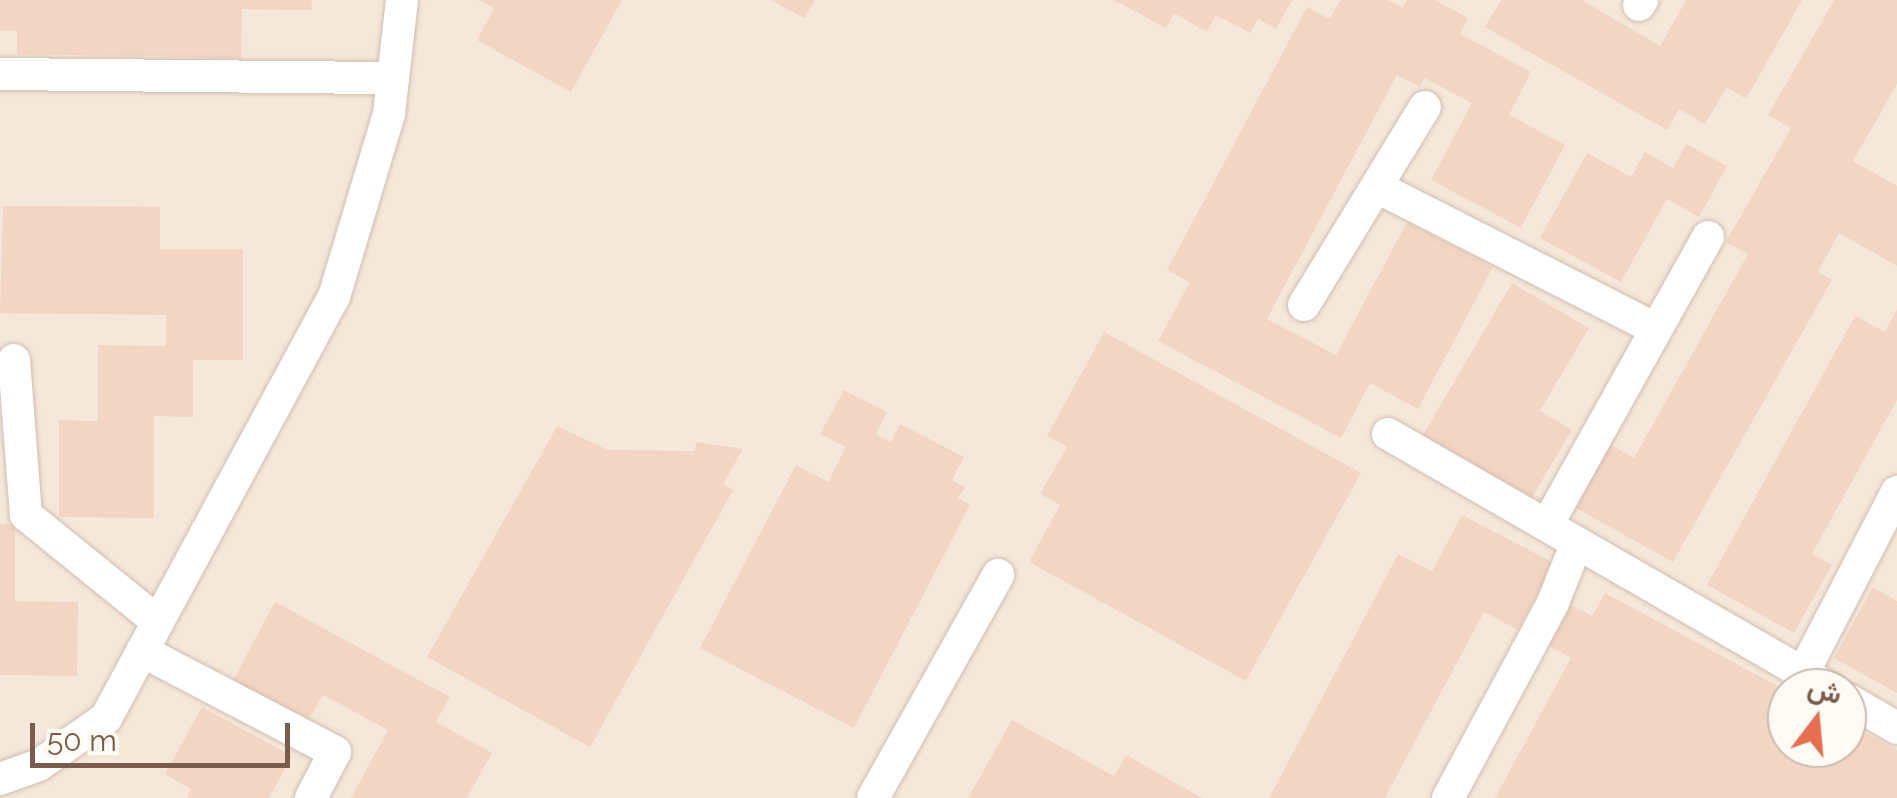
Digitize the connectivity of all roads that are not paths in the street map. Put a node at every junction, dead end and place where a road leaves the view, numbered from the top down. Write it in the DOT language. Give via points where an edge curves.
graph roads {
  1 [pos="402,0"];
  2 [pos="0,74"];
  3 [pos="393,78"];
  4 [pos="1425,107"];
  5 [pos="1377,187"];
  6 [pos="1708,237"];
  7 [pos="1304,306"];
  8 [pos="1656,330"];
  9 [pos="14,360"];
  10 [pos="1388,434"];
  11 [pos="1897,492"];
  12 [pos="1547,525"];
  13 [pos="1576,546"];
  14 [pos="998,575"];
  15 [pos="150,636"];
  16 [pos="1795,668"];
  17 [pos="1821,668"];
  18 [pos="1867,711"];
  19 [pos="1897,728"];
  20 [pos="0,780"];
  21 [pos="311,798"];
  22 [pos="874,798"];
  23 [pos="1448,798"];
  1 -- 3 [label="street"];
  2 -- 3 [label="street"];
  3 -- 15 [label="street" via="389,114 334,297"];
  4 -- 5 [label="street"];
  5 -- 7 [label="street"];
  5 -- 8 [label="street"];
  6 -- 8 [label="street"];
  8 -- 12 [label="street"];
  9 -- 15 [label="street" via="26,515"];
  10 -- 12 [label="street"];
  11 -- 17 [label="street"];
  12 -- 13 [label="street"];
  13 -- 16 [label="street"];
  13 -- 23 [label="street" via="1552,605"];
  14 -- 22 [label="street"];
  15 -- 20 [label="street" via="106,718 39,765"];
  15 -- 21 [label="street" via="335,752"];
  18 -- 19 [label="street"];
}
